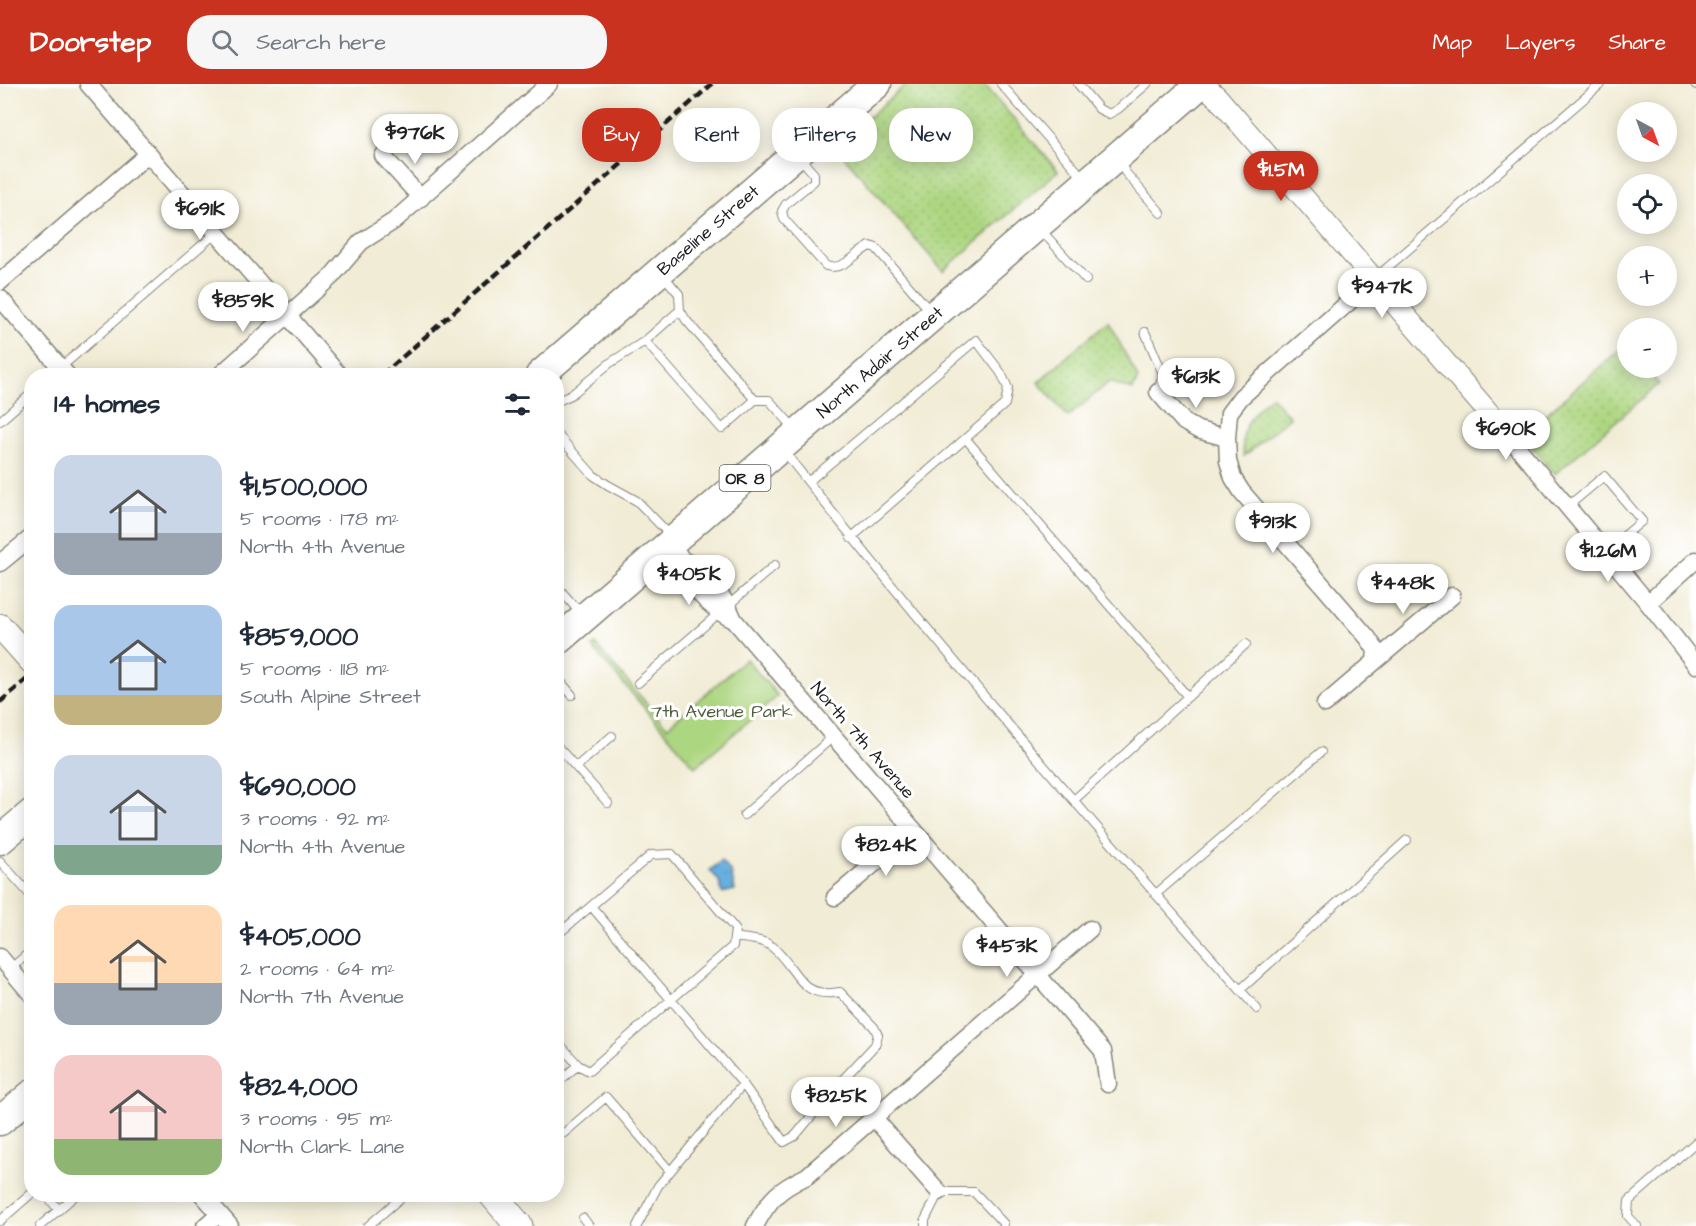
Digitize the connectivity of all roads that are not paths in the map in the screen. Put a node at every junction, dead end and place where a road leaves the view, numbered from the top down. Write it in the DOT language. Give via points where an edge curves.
graph roads {
  1 [pos="88,84"];
  2 [pos="877,84"];
  3 [pos="1001,84"];
  4 [pos="1078,84"];
  5 [pos="1147,84"];
  6 [pos="1202,84"];
  7 [pos="1601,84"];
  8 [pos="546,85"];
  9 [pos="849,108"];
  10 [pos="148,154"];
  11 [pos="383,156"];
  12 [pos="1118,156"];
  13 [pos="787,162"];
  14 [pos="803,162"];
  15 [pos="1087,182"];
  16 [pos="421,198"];
  17 [pos="1161,213"];
  18 [pos="1037,225"];
  19 [pos="216,233"];
  20 [pos="660,272"];
  21 [pos="1086,280"];
  22 [pos="1374,280"];
  23 [pos="0,282"];
  24 [pos="0,297"];
  25 [pos="680,310"];
  26 [pos="933,314"];
  27 [pos="288,317"];
  28 [pos="1145,332"];
  29 [pos="645,341"];
  30 [pos="56,368"];
  31 [pos="66,368"];
  32 [pos="228,368"];
  33 [pos="333,368"];
  34 [pos="548,368"];
  35 [pos="1158,392"];
  36 [pos="564,398"];
  37 [pos="24,400"];
  38 [pos="755,400"];
  39 [pos="1494,419"];
  40 [pos="0,420"];
  41 [pos="1227,438"];
  42 [pos="966,439"];
  43 [pos="789,440"];
  44 [pos="564,442"];
  45 [pos="808,482"];
  46 [pos="1567,507"];
  47 [pos="852,538"];
  48 [pos="24,544"];
  49 [pos="676,548"];
  50 [pos="1605,552"];
  51 [pos="1696,560"];
  52 [pos="0,563"];
  53 [pos="775,566"];
  54 [pos="564,594"];
  55 [pos="1452,596"];
  56 [pos="1648,603"];
  57 [pos="727,613"];
  58 [pos="585,617"];
  59 [pos="0,626"];
  60 [pos="564,633"];
  61 [pos="1246,644"];
  62 [pos="24,653"];
  63 [pos="1375,661"];
  64 [pos="1696,665"];
  65 [pos="638,683"];
  66 [pos="564,685"];
  67 [pos="572,694"];
  68 [pos="1188,697"];
  69 [pos="1325,704"];
  70 [pos="612,736"];
  71 [pos="834,736"];
  72 [pos="1321,752"];
  73 [pos="564,754"];
  74 [pos="576,767"];
  75 [pos="1074,800"];
  76 [pos="608,804"];
  77 [pos="744,815"];
  78 [pos="914,830"];
  79 [pos="1407,840"];
  80 [pos="0,861"];
  81 [pos="24,888"];
  82 [pos="1156,894"];
  83 [pos="835,897"];
  84 [pos="591,906"];
  85 [pos="564,929"];
  86 [pos="1090,929"];
  87 [pos="734,937"];
  88 [pos="24,954"];
  89 [pos="5,963"];
  90 [pos="1039,974"];
  91 [pos="24,986"];
  92 [pos="1240,990"];
  93 [pos="671,1000"];
  94 [pos="1257,1009"];
  95 [pos="564,1049"];
  96 [pos="578,1065"];
  97 [pos="564,1077"];
  98 [pos="742,1084"];
  99 [pos="1108,1084"];
  100 [pos="24,1101"];
  101 [pos="874,1118"];
  102 [pos="0,1121"];
  103 [pos="564,1133"];
  104 [pos="1696,1142"];
  105 [pos="670,1171"];
  106 [pos="939,1192"];
  107 [pos="24,1200"];
  108 [pos="52,1202"];
  109 [pos="68,1202"];
  110 [pos="209,1202"];
  111 [pos="396,1202"];
  112 [pos="499,1202"];
  113 [pos="59,1210"];
  114 [pos="583,1218"];
  115 [pos="224,1220"];
  116 [pos="0,1221"];
  117 [pos="1004,1224"];
  118 [pos="40,1226"];
  119 [pos="205,1226"];
  120 [pos="368,1226"];
  121 [pos="519,1226"];
  122 [pos="589,1226"];
  123 [pos="637,1226"];
  124 [pos="755,1226"];
  125 [pos="925,1226"];
  126 [pos="1637,1226"];
  1 -- 10 [label="street"];
  2 -- 9 [label="highway, Baseline Street"];
  3 -- 15 [label="lane"];
  4 -- 5 [label="lane" via="1099,109 1109,114"];
  6 -- 12 [label="highway, North Adair Street / OR 8"];
  6 -- 22 [label="street"];
  7 -- 22 [label="lane"];
  8 -- 16 [label="street"];
  10 -- 19 [label="street"];
  10 -- 23 [label="street"];
  11 -- 16 [label="street"];
  12 -- 15 [label="highway, North Adair Street / OR 8"];
  12 -- 17 [label="lane" via="1125,172"];
  13 -- 20 [label="highway, Baseline Street"];
  14 -- 26 [label="lane" via="814,174 814,181 786,204 782,211 784,219 826,266 842,266 870,246 876,248"];
  15 -- 18 [label="highway, North Adair Street / OR 8"];
  16 -- 27 [label="street" via="362,242"];
  18 -- 21 [label="lane"];
  18 -- 26 [label="highway, North Adair Street / OR 8"];
  19 -- 27 [label="street"];
  19 -- 31 [label="lane"];
  20 -- 25 [label="lane" via="679,294"];
  20 -- 34 [label="highway, Baseline Street"];
  22 -- 39 [label="street"];
  22 -- 41 [label="street" via="1241,397 1229,413"];
  24 -- 30 [label="street"];
  25 -- 29 [label="lane"];
  25 -- 38 [label="lane"];
  26 -- 43 [label="highway, North Adair Street / OR 8"];
  27 -- 32 [label="street"];
  27 -- 33 [label="street"];
  28 -- 35 [label="lane" via="1162,374"];
  29 -- 36 [label="lane"];
  29 -- 38 [label="lane" via="722,429"];
  35 -- 41 [label="street" via="1184,422"];
  37 -- 40 [label="lane"];
  38 -- 43 [label="lane" via="769,400"];
  39 -- 46 [label="street"];
  41 -- 63 [label="street" via="1228,461 1242,492 1368,638 1376,650"];
  42 -- 45 [label="lane" via="1005,404 1008,388 976,340"];
  42 -- 47 [label="lane"];
  42 -- 68 [label="lane"];
  43 -- 45 [label="lane"];
  43 -- 49 [label="highway, North Adair Street / OR 8"];
  44 -- 49 [label="lane" via="593,475 637,501"];
  45 -- 47 [label="lane"];
  46 -- 50 [label="street"];
  46 -- 50 [label="lane" via="1604,476 1642,521"];
  47 -- 75 [label="lane"];
  48 -- 52 [label="street"];
  49 -- 57 [label="street, North 7th Avenue" via="697,567"];
  49 -- 58 [label="highway, North Adair Street / OR 8"];
  50 -- 56 [label="street"];
  51 -- 56 [label="street"];
  53 -- 57 [label="lane"];
  54 -- 58 [label="lane"];
  55 -- 63 [label="street"];
  56 -- 64 [label="street"];
  57 -- 65 [label="lane"];
  57 -- 71 [label="street, North 7th Avenue"];
  58 -- 60 [label="highway, North Adair Street / OR 8"];
  59 -- 62 [label="main road"];
  61 -- 68 [label="lane"];
  63 -- 69 [label="street"];
  66 -- 67 [label="lane"];
  68 -- 75 [label="lane"];
  70 -- 74 [label="lane"];
  71 -- 77 [label="lane"];
  71 -- 78 [label="street, North 7th Avenue"];
  72 -- 82 [label="lane"];
  73 -- 74 [label="lane"];
  74 -- 76 [label="lane"];
  75 -- 82 [label="lane"];
  78 -- 83 [label="street"];
  78 -- 90 [label="street, North 7th Avenue"];
  79 -- 92 [label="lane"];
  80 -- 81 [label="lane"];
  82 -- 92 [label="lane"];
  84 -- 85 [label="lane"];
  84 -- 87 [label="lane" via="651,855 672,854 735,929"];
  84 -- 93 [label="lane"];
  86 -- 90 [label="street"];
  87 -- 93 [label="lane" via="734,946"];
  87 -- 98 [label="lane" via="770,944 812,991 824,995 840,992 878,1035 875,1045 795,1136 784,1142"];
  88 -- 89 [label="lane"];
  89 -- 91 [label="street"];
  90 -- 99 [label="street, North 7th Avenue" via="1103,1051"];
  90 -- 101 [label="street"];
  92 -- 94 [label="lane"];
  93 -- 96 [label="lane" via="589,1071"];
  93 -- 98 [label="lane"];
  95 -- 96 [label="lane"];
  96 -- 97 [label="lane"];
  98 -- 105 [label="lane"];
  100 -- 102 [label="highway"];
  101 -- 106 [label="street"];
  101 -- 124 [label="street" via="807,1176 778,1193"];
  103 -- 105 [label="lane" via="606,1097"];
  104 -- 126 [label="lane" via="1629,1201 1628,1216"];
  105 -- 123 [label="lane" via="657,1186"];
  106 -- 117 [label="lane" via="974,1192"];
  106 -- 125 [label="lane"];
  107 -- 116 [label="lane"];
  108 -- 113 [label="lane"];
  109 -- 113 [label="lane"];
  110 -- 115 [label="street"];
  111 -- 120 [label="lane"];
  112 -- 121 [label="main road"];
  113 -- 118 [label="lane"];
  114 -- 122 [label="lane"];
  115 -- 119 [label="street"];
}
